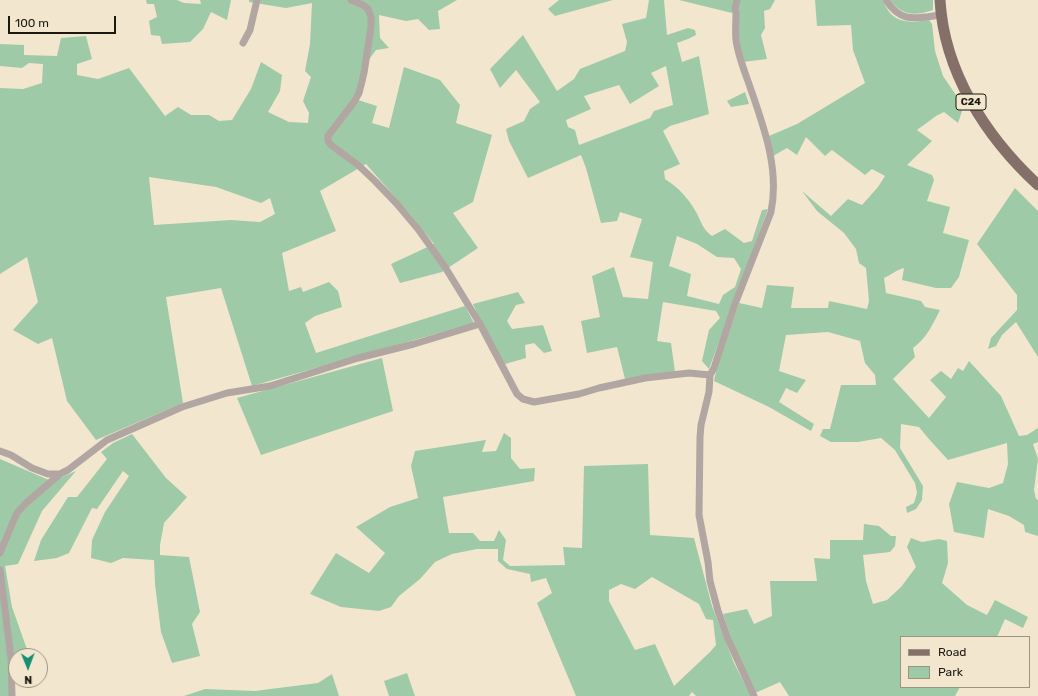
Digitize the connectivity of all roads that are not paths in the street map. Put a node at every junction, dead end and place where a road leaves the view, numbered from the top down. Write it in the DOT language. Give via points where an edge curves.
graph roads {
  1 [pos="257,0"];
  2 [pos="351,0"];
  3 [pos="737,0"];
  4 [pos="886,0"];
  5 [pos="940,0"];
  6 [pos="940,16"];
  7 [pos="243,43"];
  8 [pos="1038,185"];
  9 [pos="480,324"];
  10 [pos="710,375"];
  11 [pos="0,451"];
  12 [pos="60,474"];
  13 [pos="0,553"];
  14 [pos="0,570"];
  15 [pos="12,696"];
  16 [pos="754,696"];
  1 -- 7 [label="street" via="250,30"];
  2 -- 9 [label="street" via="368,9 371,17 364,72 359,93 328,136 328,140 358,165 418,228"];
  3 -- 10 [label="street" via="736,40 771,158 773,203"];
  4 -- 6 [label="street" via="899,15 908,18"];
  5 -- 6 [label="main road, C24"];
  6 -- 8 [label="main road, C24" via="965,92 981,120 999,144"];
  9 -- 10 [label="street" via="517,394 534,402 645,378 689,373"];
  9 -- 12 [label="street" via="270,386 227,393 182,407 107,440"];
  10 -- 16 [label="street" via="700,437 699,515 710,581 718,611"];
  11 -- 12 [label="street" via="32,468 52,475"];
  12 -- 13 [label="street" via="17,513"];
  14 -- 15 [label="street" via="11,658"];
}
